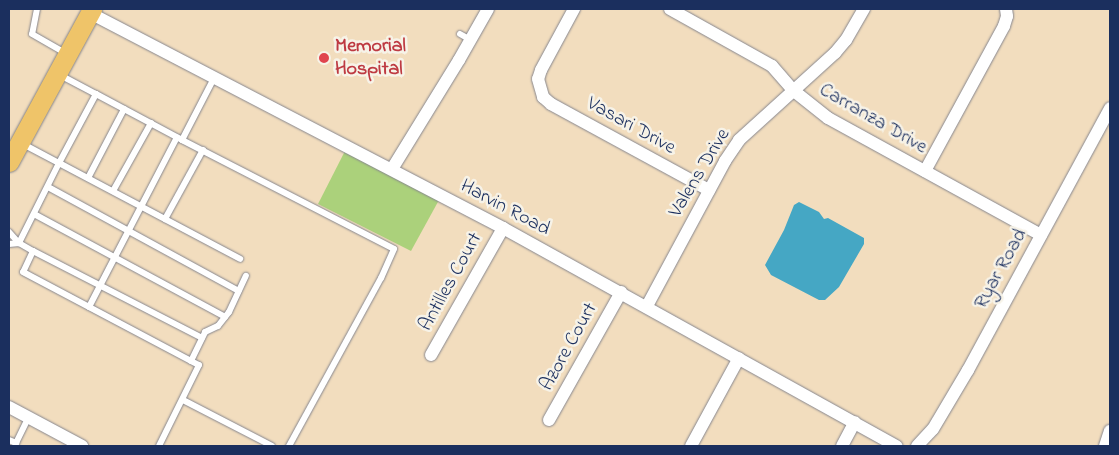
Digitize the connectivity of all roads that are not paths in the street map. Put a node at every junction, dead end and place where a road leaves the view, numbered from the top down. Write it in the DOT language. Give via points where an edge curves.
graph roads {
  1 [pos="37,9"];
  2 [pos="488,9"];
  3 [pos="574,9"];
  4 [pos="670,9"];
  5 [pos="864,9"];
  6 [pos="1006,9"];
  7 [pos="91,11"];
  8 [pos="67,54"];
  9 [pos="57,73"];
  10 [pos="214,78"];
  11 [pos="794,91"];
  12 [pos="96,94"];
  13 [pos="1110,108"];
  14 [pos="124,109"];
  15 [pos="151,123"];
  16 [pos="180,138"];
  17 [pos="20,143"];
  18 [pos="203,150"];
  19 [pos="9,162"];
  20 [pos="59,163"];
  21 [pos="392,170"];
  22 [pos="924,171"];
  23 [pos="88,178"];
  24 [pos="48,186"];
  25 [pos="709,190"];
  26 [pos="113,191"];
  27 [pos="141,206"];
  28 [pos="34,214"];
  29 [pos="165,219"];
  30 [pos="503,228"];
  31 [pos="128,230"];
  32 [pos="9,232"];
  33 [pos="1041,235"];
  34 [pos="19,243"];
  35 [pos="9,244"];
  36 [pos="33,251"];
  37 [pos="115,257"];
  38 [pos="240,259"];
  39 [pos="246,276"];
  40 [pos="101,285"];
  41 [pos="239,291"];
  42 [pos="621,292"];
  43 [pos="647,306"];
  44 [pos="89,307"];
  45 [pos="226,316"];
  46 [pos="202,338"];
  47 [pos="431,356"];
  48 [pos="739,358"];
  49 [pos="191,360"];
  50 [pos="183,400"];
  51 [pos="9,407"];
  52 [pos="28,418"];
  53 [pos="549,420"];
  54 [pos="855,422"];
  55 [pos="1110,431"];
  56 [pos="9,440"];
  57 [pos="15,445"];
  58 [pos="918,445"];
  59 [pos="82,446"];
  60 [pos="159,446"];
  61 [pos="272,446"];
  62 [pos="289,446"];
  63 [pos="691,446"];
  64 [pos="842,446"];
  65 [pos="897,446"];
  66 [pos="1105,446"];
  1 -- 8 [label="lane" via="32,34"];
  2 -- 21 [label="street" via="466,37"];
  3 -- 25 [label="street, Vasari Drive" via="541,70 538,79 543,97 550,104"];
  4 -- 11 [label="street, Carranza Drive" via="762,59"];
  5 -- 11 [label="street, Valens Drive" via="835,54"];
  6 -- 22 [label="street" via="1004,26"];
  7 -- 8 [label="main road"];
  7 -- 10 [label="street, Harvin Road"];
  8 -- 9 [label="main road"];
  9 -- 12 [label="lane"];
  9 -- 17 [label="main road"];
  10 -- 16 [label="lane"];
  10 -- 21 [label="street, Harvin Road"];
  11 -- 22 [label="street, Carranza Drive" via="828,118"];
  11 -- 25 [label="street, Valens Drive" via="740,140"];
  12 -- 14 [label="lane"];
  12 -- 20 [label="lane"];
  13 -- 33 [label="street, Ryar Road"];
  14 -- 15 [label="lane"];
  14 -- 23 [label="lane"];
  15 -- 16 [label="lane"];
  15 -- 26 [label="lane"];
  16 -- 18 [label="lane"];
  16 -- 27 [label="lane"];
  17 -- 19 [label="main road"];
  17 -- 20 [label="lane"];
  18 -- 29 [label="lane"];
  18 -- 62 [label="lane" via="394,249"];
  20 -- 23 [label="lane"];
  20 -- 24 [label="lane"];
  21 -- 30 [label="street, Harvin Road"];
  22 -- 33 [label="street, Carranza Drive"];
  23 -- 26 [label="lane"];
  24 -- 28 [label="lane"];
  24 -- 31 [label="lane"];
  25 -- 43 [label="street, Valens Drive"];
  26 -- 27 [label="lane"];
  27 -- 29 [label="lane"];
  27 -- 31 [label="lane"];
  28 -- 34 [label="lane"];
  28 -- 37 [label="lane"];
  29 -- 38 [label="lane"];
  30 -- 42 [label="street, Harvin Road"];
  30 -- 47 [label="street, Antilles Court"];
  31 -- 37 [label="lane"];
  31 -- 41 [label="lane"];
  32 -- 34 [label="lane"];
  33 -- 58 [label="street, Ryar Road" via="938,420"];
  34 -- 35 [label="lane"];
  34 -- 36 [label="lane"];
  36 -- 40 [label="lane"];
  36 -- 44 [label="lane" via="23,272"];
  37 -- 40 [label="lane"];
  37 -- 45 [label="lane"];
  39 -- 41 [label="lane"];
  40 -- 44 [label="lane"];
  40 -- 46 [label="lane"];
  41 -- 45 [label="lane"];
  42 -- 43 [label="street, Harvin Road"];
  42 -- 53 [label="street, Azore Court"];
  43 -- 48 [label="street, Harvin Road"];
  44 -- 49 [label="lane"];
  45 -- 46 [label="lane"];
  46 -- 49 [label="lane"];
  48 -- 54 [label="street, Harvin Road"];
  48 -- 63 [label="street"];
  49 -- 50 [label="lane" via="199,365"];
  50 -- 60 [label="lane"];
  50 -- 61 [label="lane"];
  51 -- 52 [label="street"];
  52 -- 57 [label="lane"];
  52 -- 59 [label="street"];
  54 -- 64 [label="street"];
  54 -- 65 [label="street, Harvin Road"];
  55 -- 66 [label="street"];
  56 -- 57 [label="lane"];
}
